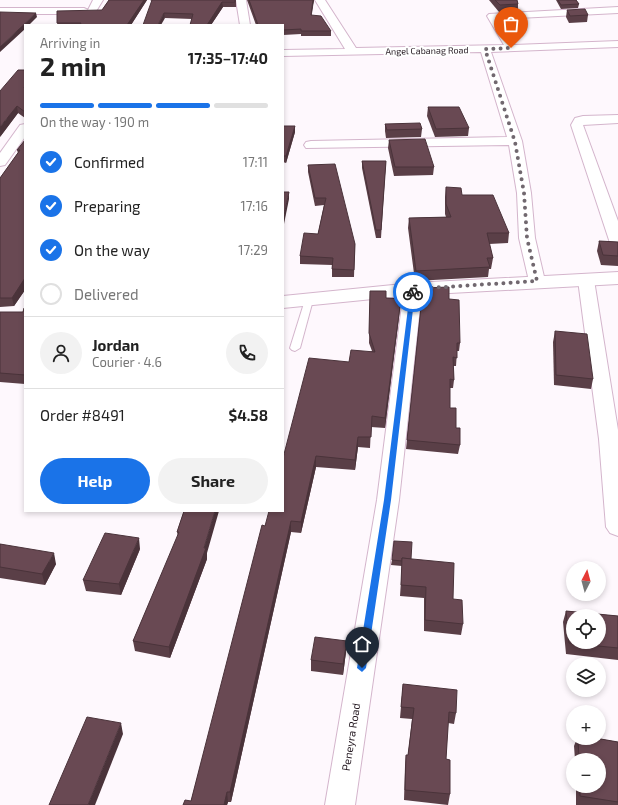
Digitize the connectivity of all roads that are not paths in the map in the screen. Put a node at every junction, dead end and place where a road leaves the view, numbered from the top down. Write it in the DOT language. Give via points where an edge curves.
graph roads {
  1 [pos="98,0"];
  2 [pos="241,0"];
  3 [pos="320,0"];
  4 [pos="609,0"];
  5 [pos="616,10"];
  6 [pos="0,11"];
  7 [pos="92,11"];
  8 [pos="80,24"];
  9 [pos="245,24"];
  10 [pos="618,44"];
  11 [pos="511,48"];
  12 [pos="485,49"];
  13 [pos="353,52"];
  14 [pos="284,53"];
  15 [pos="618,119"];
  16 [pos="24,129"];
  17 [pos="515,142"];
  18 [pos="311,145"];
  19 [pos="0,162"];
  20 [pos="618,243"];
  21 [pos="618,278"];
  22 [pos="586,280"];
  23 [pos="537,281"];
  24 [pos="413,289"];
  25 [pos="309,300"];
  26 [pos="284,302"];
  27 [pos="295,348"];
  28 [pos="618,527"];
  29 [pos="340,805"];
  1 -- 7 [label="street"];
  2 -- 9 [label="street"];
  3 -- 13 [label="street"];
  4 -- 5 [label="street"];
  5 -- 11 [label="street" via="492,16"];
  6 -- 7 [label="street"];
  7 -- 8 [label="street"];
  10 -- 11 [label="street, Angel Cabanag Road"];
  11 -- 12 [label="street, Angel Cabanag Road"];
  12 -- 13 [label="street, Angel Cabanag Road"];
  12 -- 17 [label="street"];
  13 -- 14 [label="street, Angel Cabanag Road"];
  15 -- 20 [label="street" via="583,120 577,125"];
  16 -- 19 [label="street"];
  17 -- 18 [label="street"];
  17 -- 23 [label="street" via="524,193 527,238"];
  21 -- 22 [label="street"];
  22 -- 23 [label="street"];
  22 -- 28 [label="street" via="609,439"];
  23 -- 24 [label="street"];
  24 -- 25 [label="street"];
  24 -- 29 [label="street, Peneyra Road" via="388,500"];
  25 -- 26 [label="street"];
  25 -- 27 [label="lane"];
}
